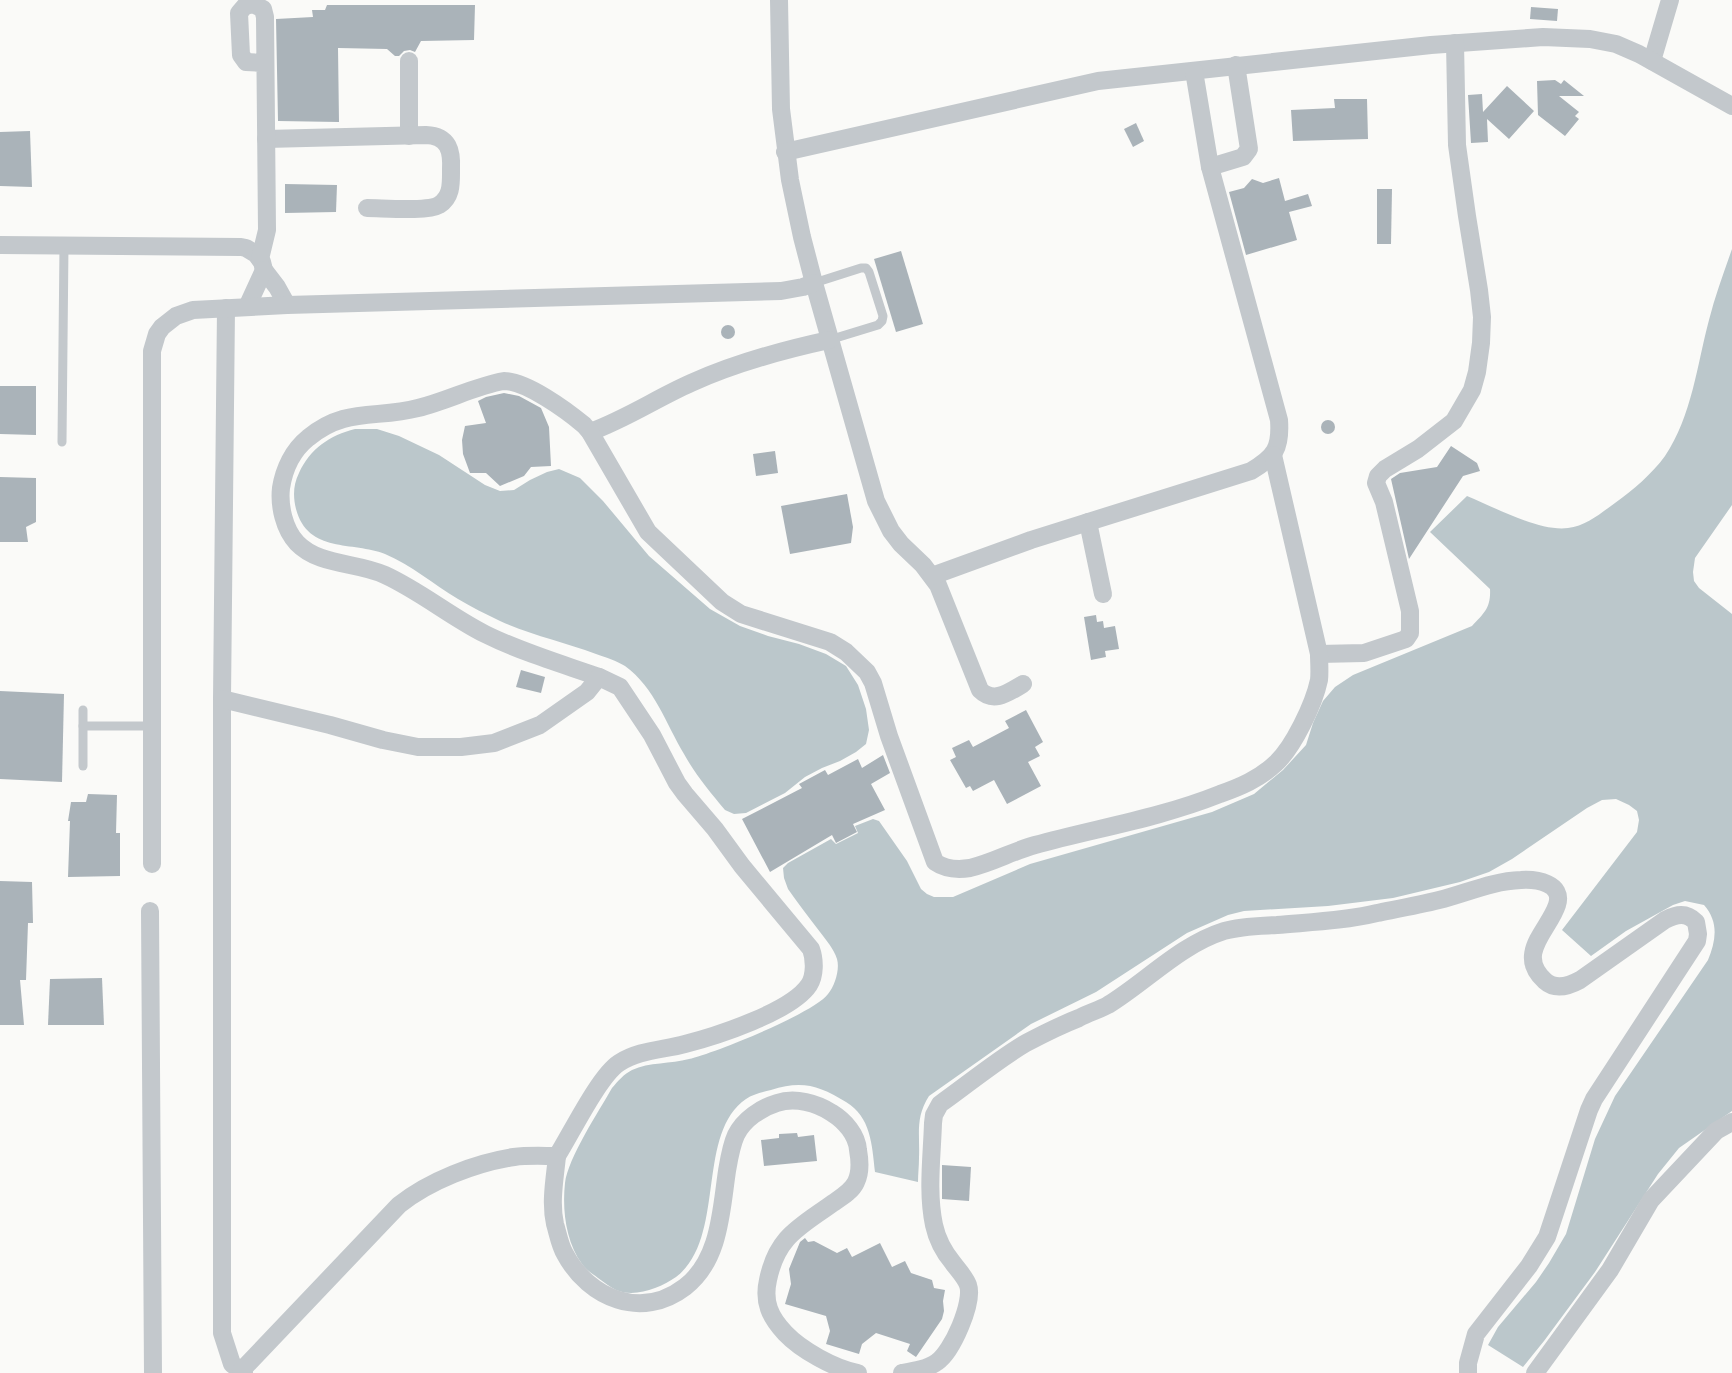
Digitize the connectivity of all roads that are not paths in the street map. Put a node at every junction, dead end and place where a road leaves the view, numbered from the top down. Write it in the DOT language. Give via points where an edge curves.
graph roads {
  1 [pos="779,0"];
  2 [pos="1670,0"];
  3 [pos="1455,43"];
  4 [pos="409,61"];
  5 [pos="1652,61"];
  6 [pos="265,63"];
  7 [pos="1236,65"];
  8 [pos="1194,71"];
  9 [pos="1732,106"];
  10 [pos="409,136"];
  11 [pos="266,139"];
  12 [pos="786,152"];
  13 [pos="1210,167"];
  14 [pos="368,208"];
  15 [pos="0,245"];
  16 [pos="64,245"];
  17 [pos="262,265"];
  18 [pos="814,284"];
  19 [pos="287,305"];
  20 [pos="247,307"];
  21 [pos="226,308"];
  22 [pos="829,340"];
  23 [pos="590,432"];
  24 [pos="62,442"];
  25 [pos="1273,455"];
  26 [pos="1088,522"];
  27 [pos="932,576"];
  28 [pos="1103,594"];
  29 [pos="1319,654"];
  30 [pos="599,677"];
  31 [pos="1023,684"];
  32 [pos="222,699"];
  33 [pos="83,710"];
  34 [pos="83,726"];
  35 [pos="152,726"];
  36 [pos="83,766"];
  37 [pos="152,864"];
  38 [pos="150,911"];
  39 [pos="1732,1122"];
  40 [pos="558,1156"];
  41 [pos="243,1372"];
  42 [pos="153,1373"];
  43 [pos="858,1373"];
  44 [pos="902,1373"];
  45 [pos="1468,1373"];
  46 [pos="1535,1373"];
  1 -- 12 [label="street"];
  2 -- 5 [label="street"];
  3 -- 5 [label="street" via="1590,39 1616,44"];
  3 -- 7 [label="street"];
  3 -- 29 [label="street" via="1457,145 1482,317 1477,372 1454,421 1378,476 1376,484 1410,611 1410,633 1406,639 1364,653"];
  4 -- 10 [label="street"];
  5 -- 9 [label="street"];
  6 -- 11 [label="street"];
  7 -- 8 [label="street"];
  7 -- 13 [label="street" via="1250,149 1243,157"];
  8 -- 12 [label="street" via="1098,81"];
  8 -- 13 [label="street"];
  10 -- 11 [label="street"];
  10 -- 14 [label="street" via="437,137 446,144 452,160 447,198 427,208"];
  11 -- 17 [label="street" via="267,230"];
  12 -- 18 [label="street"];
  13 -- 25 [label="street" via="1279,419"];
  15 -- 16 [label="street"];
  16 -- 17 [label="street" via="241,247 252,250"];
  16 -- 24 [label="lane"];
  17 -- 19 [label="street"];
  17 -- 20 [label="street"];
  18 -- 19 [label="street" via="781,291"];
  18 -- 22 [label="street"];
  18 -- 22 [label="lane" via="866,268 883,316 878,325"];
  19 -- 20 [label="street"];
  20 -- 21 [label="street"];
  21 -- 32 [label="street"];
  21 -- 35 [label="street" via="176,316 157,334 152,351"];
  22 -- 23 [label="street" via="788,349 690,383"];
  22 -- 27 [label="street" via="876,501 891,531"];
  23 -- 29 [label="street" via="648,532 722,602 741,614 830,642 867,672 935,862 950,869 970,868 1032,846 1147,818 1253,781 1276,764 1295,738 1316,691"];
  23 -- 30 [label="street" via="524,385 510,380 495,382 417,409 358,415 322,426 303,442 288,465 280,499 292,538 311,554 381,573 488,636"];
  25 -- 26 [label="street" via="1251,471"];
  25 -- 29 [label="street"];
  26 -- 27 [label="street"];
  26 -- 28 [label="street"];
  27 -- 31 [label="street" via="979,690 998,697"];
  30 -- 32 [label="street" via="587,692 540,725 494,743 461,747 418,747 383,740"];
  30 -- 40 [label="street" via="626,695 685,794 811,950 814,964 808,987 791,1002 740,1027 619,1063 604,1078"];
  32 -- 41 [label="street" via="222,1333 232,1364"];
  33 -- 34 [label="lane"];
  34 -- 35 [label="lane"];
  34 -- 36 [label="lane"];
  35 -- 37 [label="street"];
  38 -- 42 [label="street"];
  39 -- 46 [label="street" via="1716,1131 1651,1200 1611,1270"];
  40 -- 41 [label="street" via="489,1163 413,1194"];
  40 -- 43 [label="street" via="554,1217 563,1251 577,1272 620,1302 659,1301 696,1277 712,1251 733,1145 748,1119 789,1101 809,1102 840,1117 858,1146 856,1183 781,1244 773,1259 766,1301 770,1314 794,1342 834,1366"];
  44 -- 45 [label="street" via="930,1367 944,1356 970,1295 967,1282 943,1249 931,1209 936,1109 1021,1046 1106,1006 1191,946 1231,929 1355,918 1492,884 1544,881 1558,897 1557,907 1535,943 1533,955 1543,978 1559,986 1580,980 1665,920 1685,915 1696,922 1697,941 1594,1099 1547,1237 1476,1334"];
}
